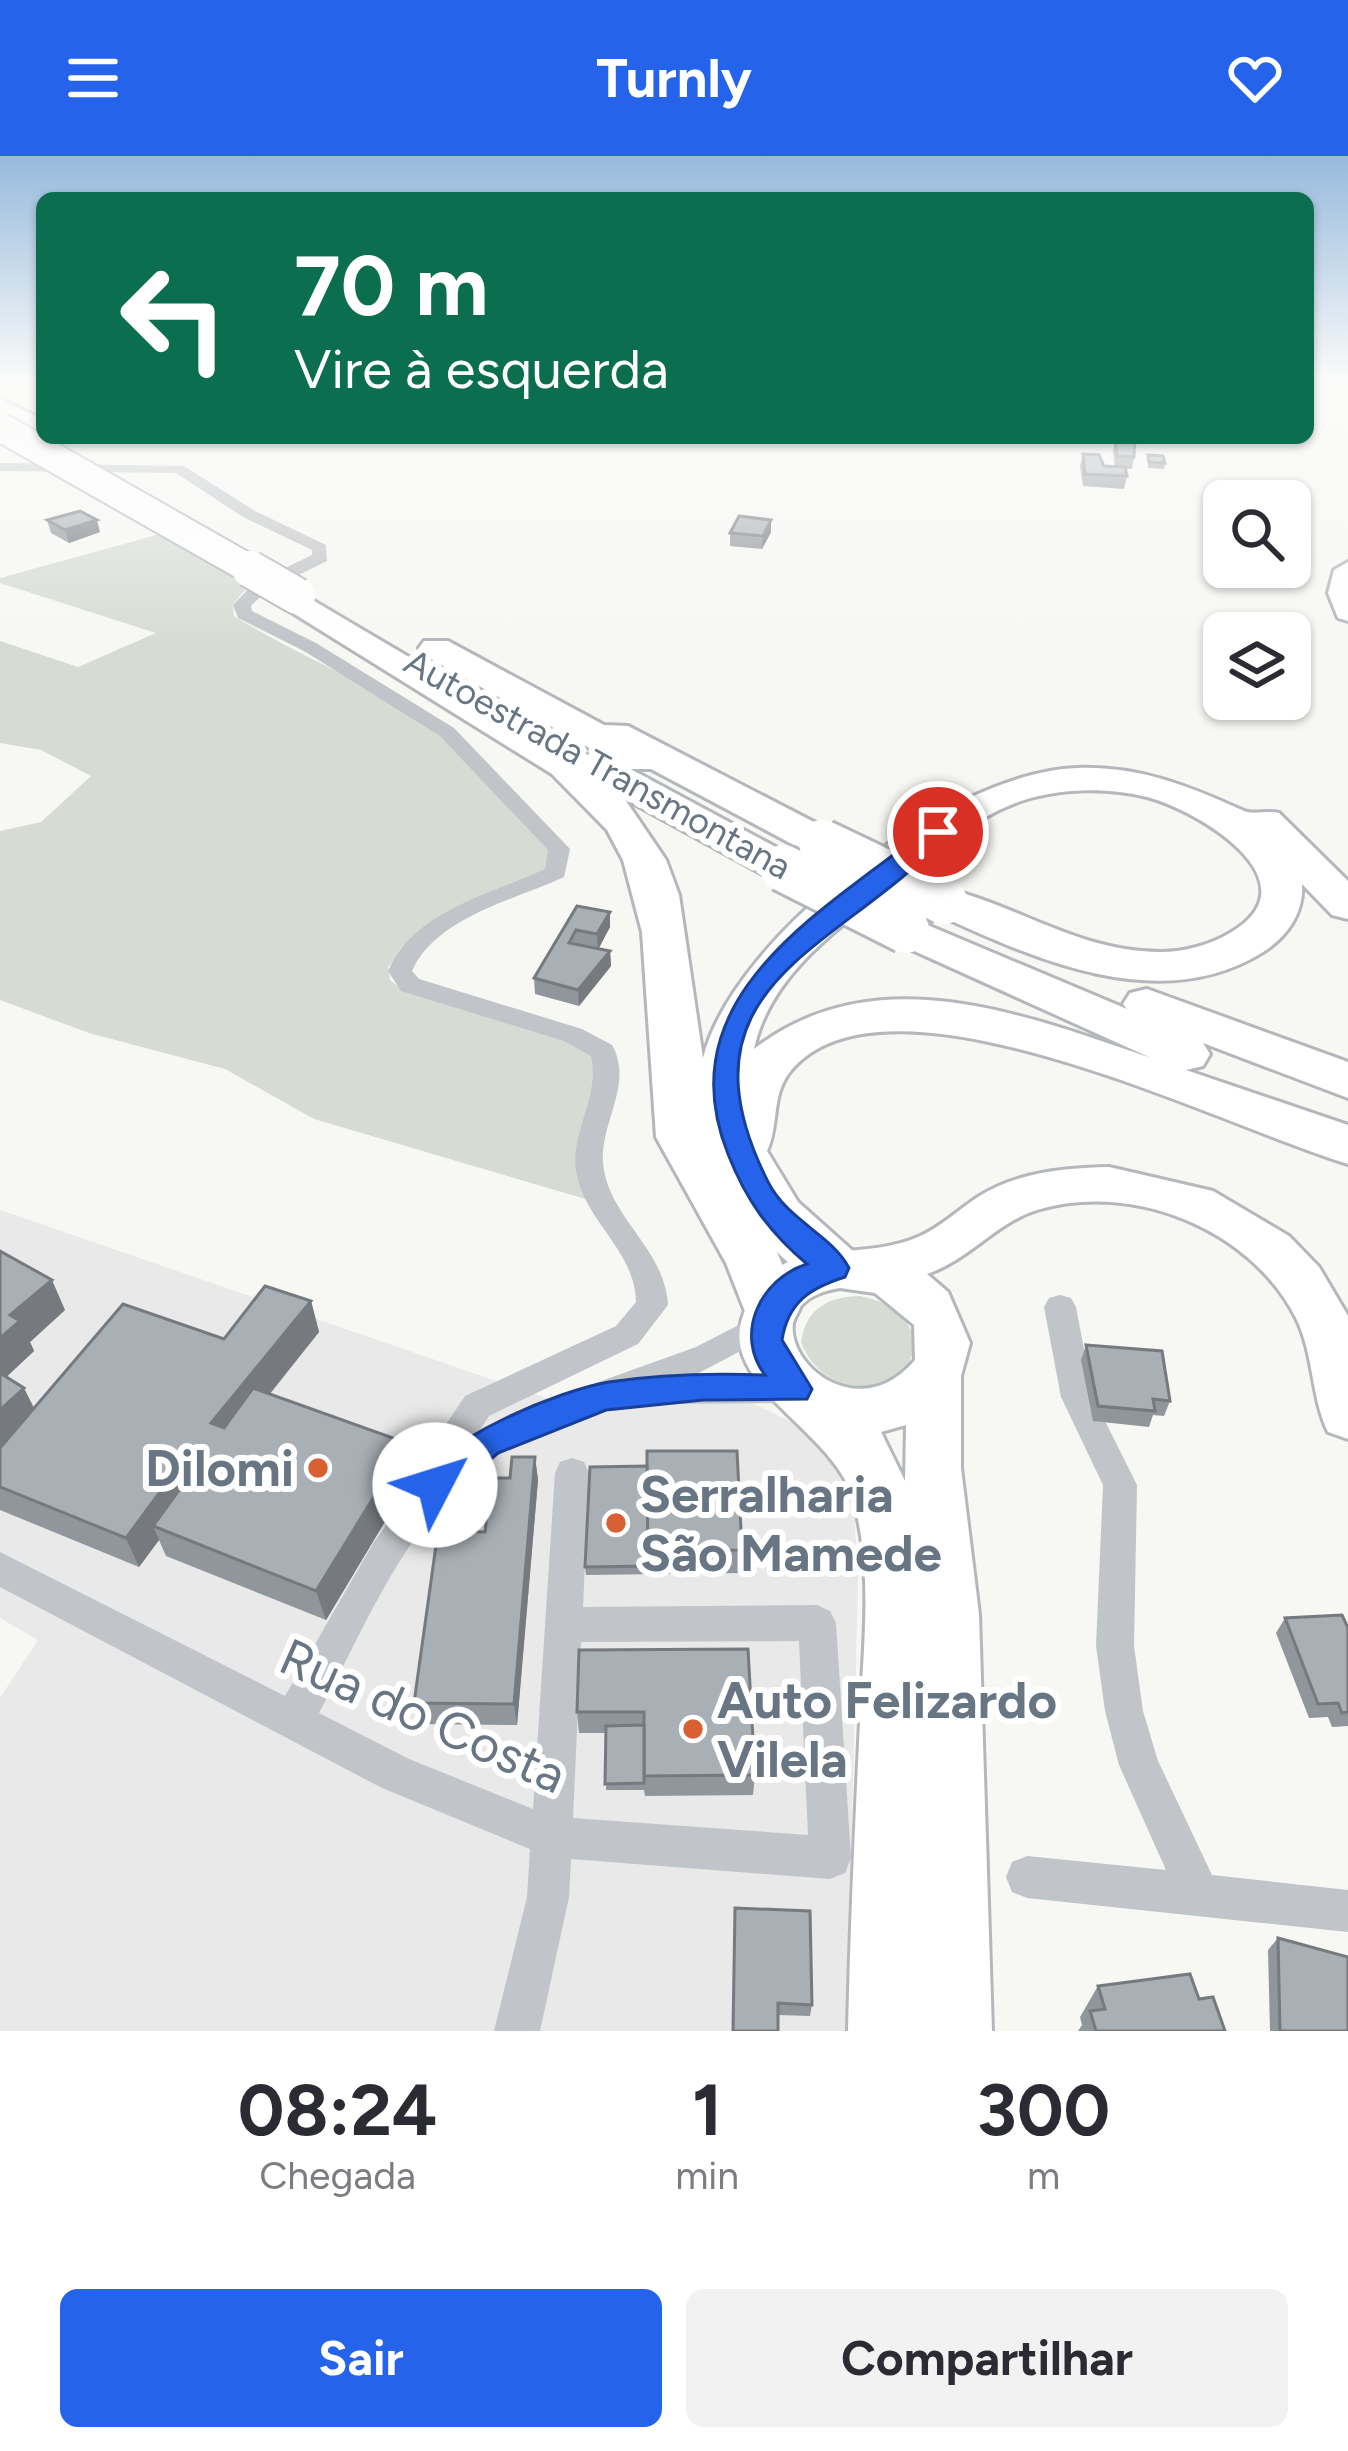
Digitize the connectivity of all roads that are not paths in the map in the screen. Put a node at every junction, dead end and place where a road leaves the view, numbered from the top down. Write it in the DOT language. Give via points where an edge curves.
graph roads {
  1 [pos="73,468"];
  2 [pos="90,468"];
  3 [pos="105,468"];
  4 [pos="1348,570"];
  5 [pos="304,594"];
  6 [pos="1348,612"];
  7 [pos="805,854"];
  8 [pos="1348,906"];
  9 [pos="927,914"];
  10 [pos="1348,1081"];
  11 [pos="1348,1118"];
  12 [pos="1348,1145"];
  13 [pos="726,1170"];
  14 [pos="948,1244"];
  15 [pos="846,1268"];
  16 [pos="1060,1307"];
  17 [pos="769,1316"];
  18 [pos="938,1351"];
  19 [pos="806,1395"];
  20 [pos="604,1396"];
  21 [pos="1348,1416"];
  22 [pos="459,1461"];
  23 [pos="572,1473"];
  24 [pos="0,1569"];
  25 [pos="563,1625"];
  26 [pos="293,1720"];
  27 [pos="551,1837"];
  28 [pos="1027,1877"];
  29 [pos="1198,1895"];
  30 [pos="1348,1911"];
  31 [pos="518,2031"];
  32 [pos="886,2031"];
  33 [pos="954,2031"];
  1 -- 5 [label="highway, bridge"];
  2 -- 22 [label="street" via="179,470 320,548 322,555 251,593 244,614 441,727 559,850 556,872 447,923 408,953 401,975 410,985 603,1051 608,1069 591,1129 590,1170 604,1208 651,1280 652,1305 627,1335 477,1406 462,1426"];
  3 -- 5 [label="highway, Autoestrada Transmontana"];
  4 -- 6 [label="main road"];
  5 -- 7 [label="highway, Autoestrada Transmontana"];
  5 -- 7 [label="highway, Autoestrada Transmontana" via="542,695"];
  5 -- 13 [label="highway" via="566,766 628,828 663,908 678,1119 687,1149"];
  7 -- 9 [label="highway, Autoestrada Transmontana, bridge"];
  8 -- 13 [label="highway" via="1266,823 1177,779 1079,766 989,783 948,803 784,926 740,970 697,1055 694,1108"];
  9 -- 10 [label="highway, Autoestrada Transmontana"];
  9 -- 11 [label="highway, Autoestrada Transmontana" via="1170,1048"];
  9 -- 13 [label="highway" via="1155,965 1241,946 1267,927 1281,896 1276,869 1252,836 1163,789 1055,782 972,808 812,928 751,994 728,1050"];
  12 -- 13 [label="highway" via="1013,1028 898,1012 820,1030 773,1060"];
  13 -- 15 [label="highway" via="782,1226"];
  13 -- 17 [label="highway"];
  14 -- 15 [label="main road" via="901,1262"];
  14 -- 18 [label="main road" via="938,1278"];
  14 -- 21 [label="main road" via="995,1208 1050,1188 1138,1187 1190,1203 1260,1242 1311,1297"];
  15 -- 17 [label="main road" via="808,1275"];
  15 -- 18 [label="main road" via="909,1286 929,1304"];
  16 -- 29 [label="street" via="1077,1397 1120,1485 1115,1646 1124,1711 1139,1765"];
  17 -- 19 [label="main road" via="770,1356"];
  17 -- 20 [label="street" via="708,1359"];
  18 -- 19 [label="main road" via="920,1394 871,1412"];
  18 -- 33 [label="main road" via="932,1468 948,1613"];
  19 -- 20 [label="street" via="703,1387"];
  19 -- 32 [label="main road" via="853,1437 887,1516 894,1636"];
  20 -- 22 [label="street" via="519,1426"];
  22 -- 26 [label="street" via="410,1521"];
  23 -- 25 [label="street"];
  24 -- 26 [label="street, Rua do Costa"];
  25 -- 27 [label="street"];
  25 -- 27 [label="street, Rua do Costa" via="818,1623 830,1858"];
  26 -- 27 [label="street, Rua do Costa" via="453,1800"];
  27 -- 31 [label="street" via="544,1930"];
  28 -- 29 [label="street"];
  29 -- 30 [label="street"];
}
